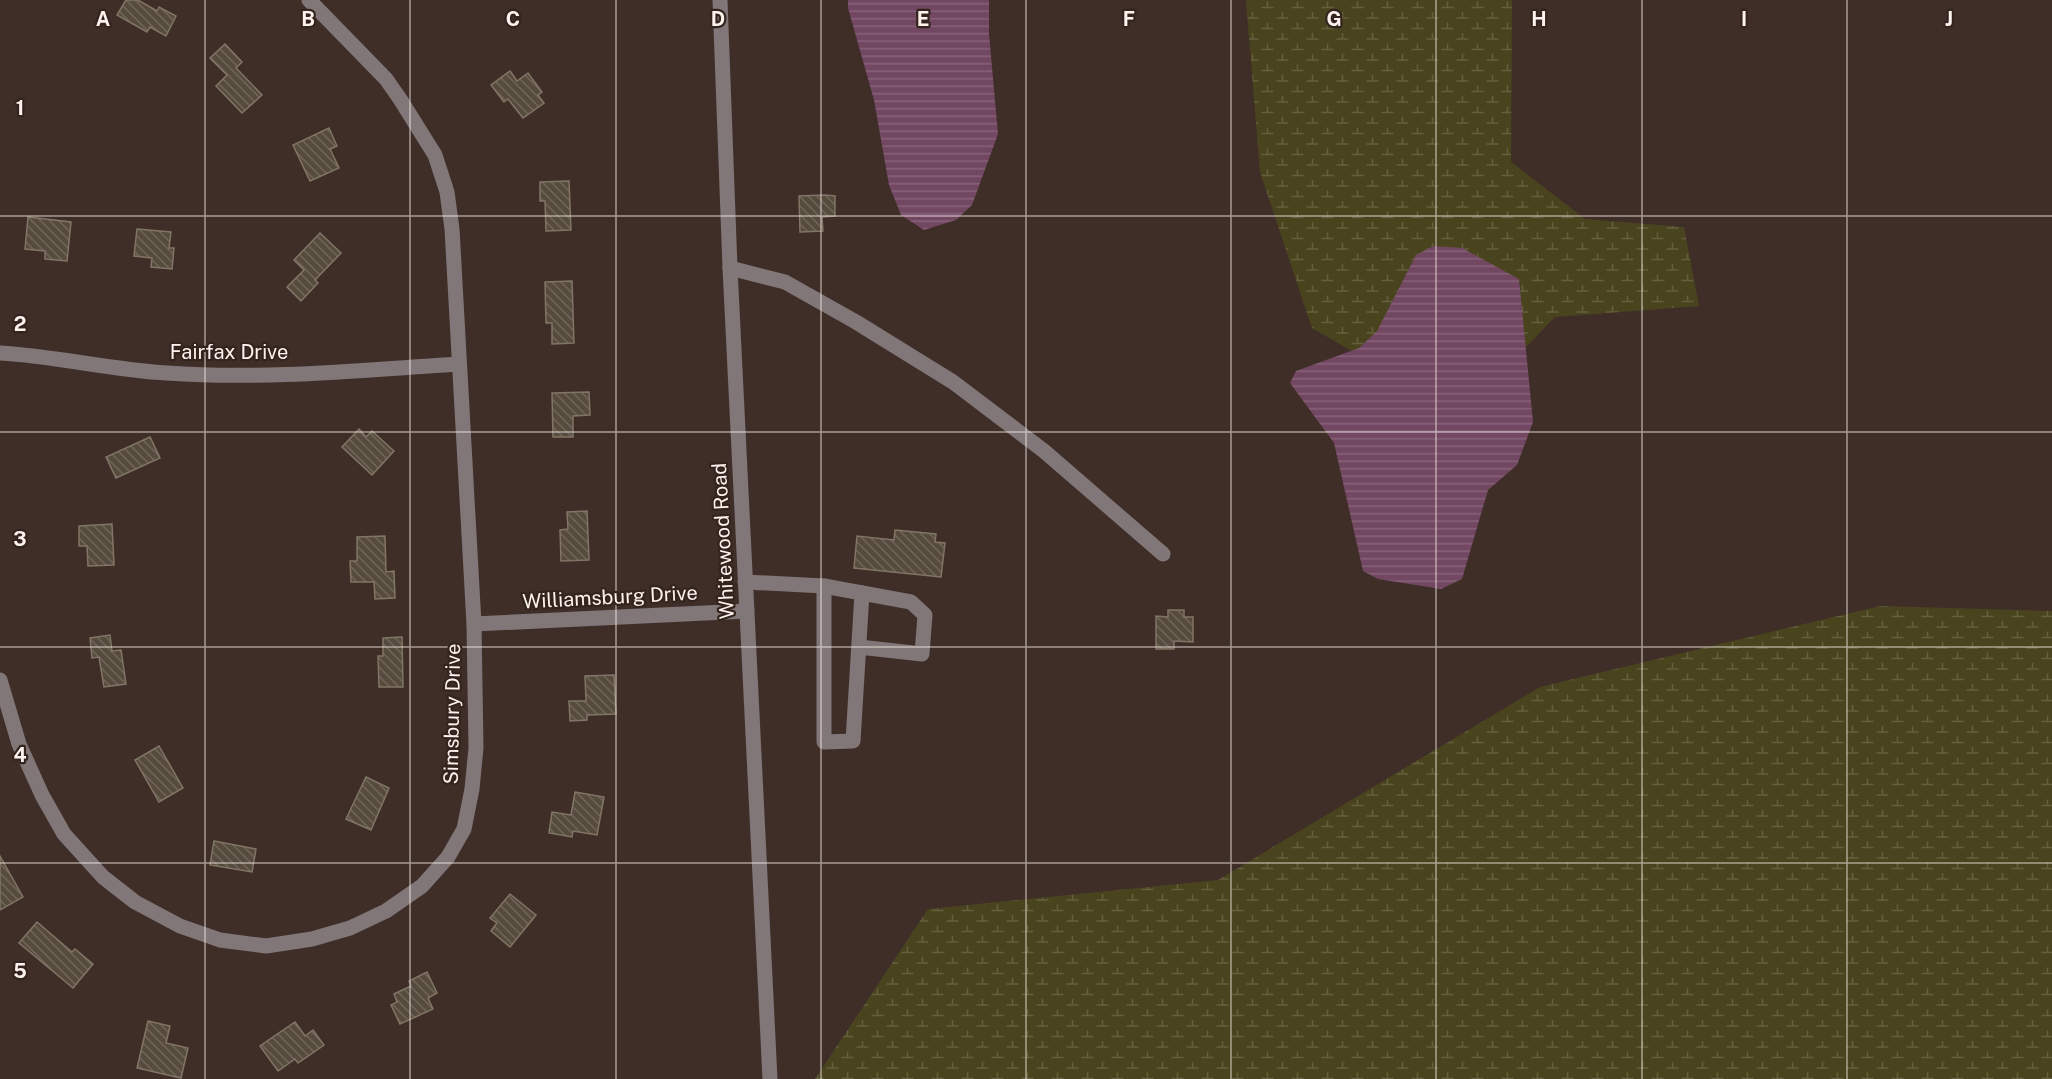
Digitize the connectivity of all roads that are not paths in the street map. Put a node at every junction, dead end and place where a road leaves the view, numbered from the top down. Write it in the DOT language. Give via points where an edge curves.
graph roads {
  1 [pos="309,0"];
  2 [pos="720,0"];
  3 [pos="730,268"];
  4 [pos="0,353"];
  5 [pos="459,364"];
  6 [pos="1163,554"];
  7 [pos="745,582"];
  8 [pos="824,586"];
  9 [pos="862,593"];
  10 [pos="747,611"];
  11 [pos="474,624"];
  12 [pos="858,647"];
  13 [pos="0,680"];
  14 [pos="770,1079"];
  1 -- 5 [label="street, Simsbury Drive" via="386,79 435,155 447,192 452,229"];
  2 -- 3 [label="street, Whitewood Road"];
  3 -- 6 [label="street" via="785,282 953,382 1044,451"];
  3 -- 7 [label="street, Whitewood Road"];
  4 -- 5 [label="street, Fairfax Drive" via="32,354 128,370 243,376"];
  5 -- 11 [label="street, Simsbury Drive"];
  7 -- 8 [label="street"];
  7 -- 10 [label="street, Whitewood Road"];
  8 -- 9 [label="street"];
  8 -- 12 [label="street" via="824,742 853,741"];
  9 -- 12 [label="street"];
  9 -- 12 [label="street" via="911,602 925,615 922,654"];
  10 -- 11 [label="street, Williamsburg Drive"];
  10 -- 14 [label="street, Whitewood Road"];
  11 -- 13 [label="street, Simsbury Drive" via="476,748 472,789 464,829 448,856 422,886 377,915 341,931 266,946 220,940 180,926 135,902 103,877 64,834 42,795 19,744"];
}
